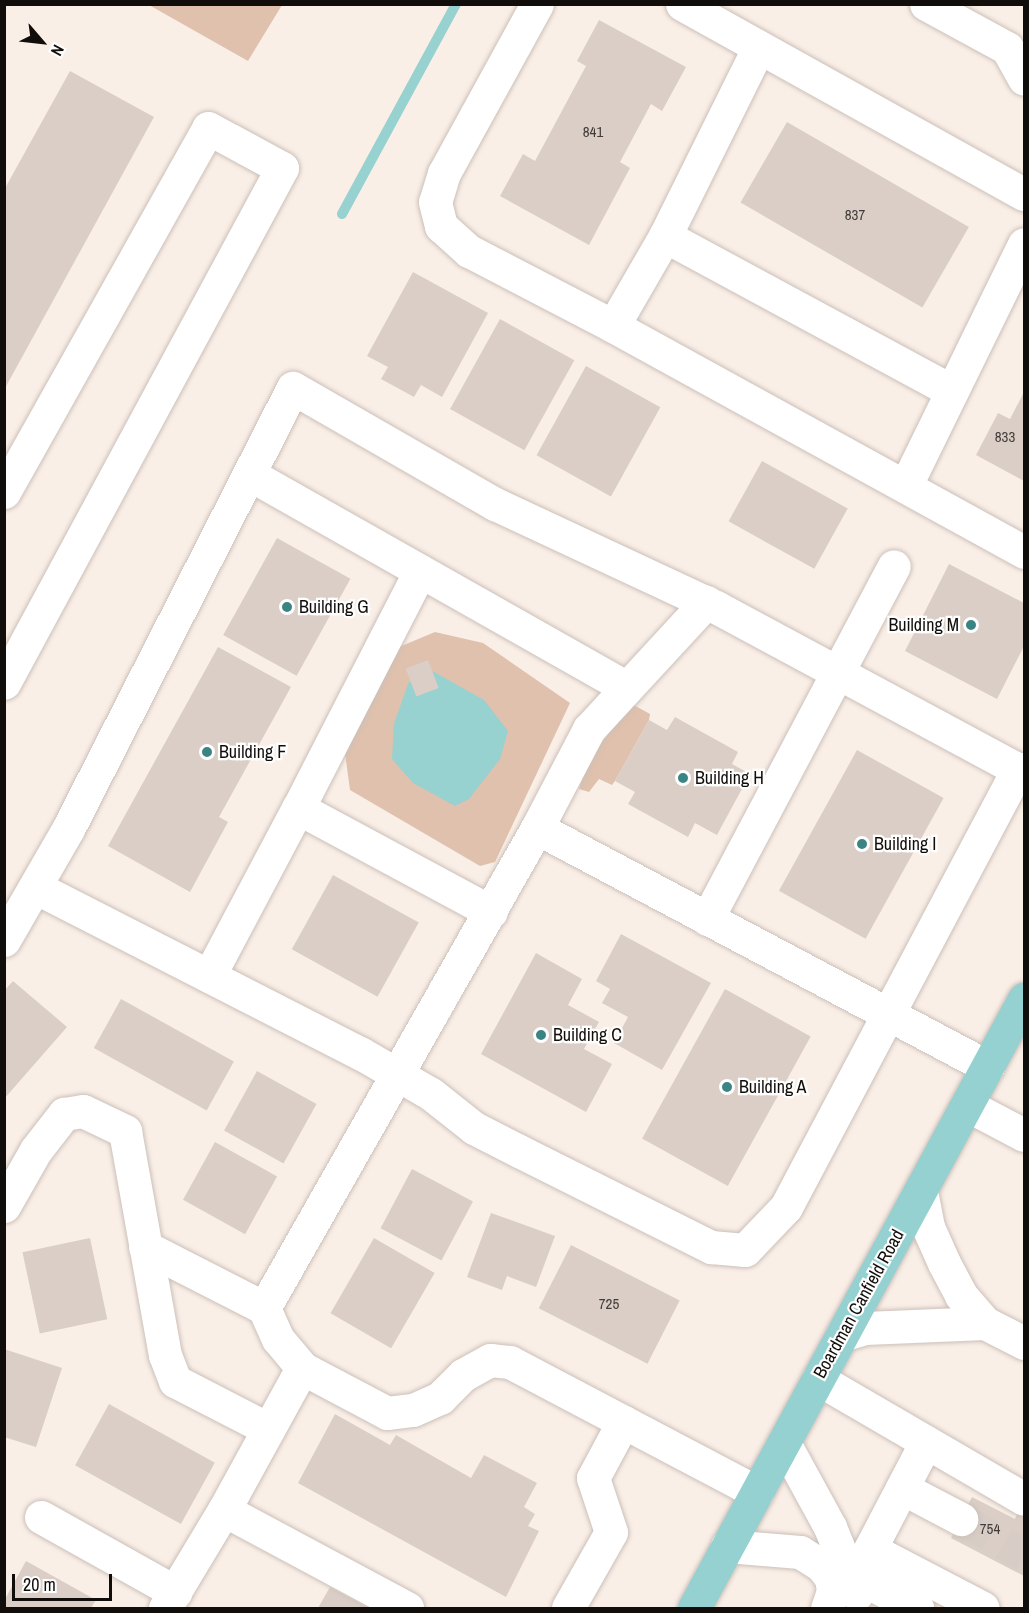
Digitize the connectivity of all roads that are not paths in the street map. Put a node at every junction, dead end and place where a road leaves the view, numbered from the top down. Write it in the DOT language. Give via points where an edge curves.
graph roads {
  1 [pos="537,4"];
  2 [pos="682,4"];
  3 [pos="926,4"];
  4 [pos="759,47"];
  5 [pos="1024,79"];
  6 [pos="1024,194"];
  7 [pos="665,236"];
  8 [pos="1024,244"];
  9 [pos="613,326"];
  10 [pos="952,392"];
  11 [pos="249,474"];
  12 [pos="906,485"];
  13 [pos="4,492"];
  14 [pos="1024,552"];
  15 [pos="894,566"];
  16 [pos="420,571"];
  17 [pos="706,602"];
  18 [pos="837,672"];
  19 [pos="4,683"];
  20 [pos="626,687"];
  21 [pos="1021,771"];
  22 [pos="298,808"];
  23 [pos="537,828"];
  24 [pos="34,887"];
  25 [pos="491,912"];
  26 [pos="706,919"];
  27 [pos="4,940"];
  28 [pos="209,976"];
  29 [pos="1024,999"];
  30 [pos="886,1015"];
  31 [pos="988,1067"];
  32 [pos="398,1074"];
  33 [pos="967,1105"];
  34 [pos="1024,1135"];
  35 [pos="921,1191"];
  36 [pos="7,1195"];
  37 [pos="146,1247"];
  38 [pos="264,1308"];
  39 [pos="985,1323"];
  40 [pos="842,1335"];
  41 [pos="1024,1343"];
  42 [pos="302,1368"];
  43 [pos="818,1379"];
  44 [pos="623,1422"];
  45 [pos="268,1429"];
  46 [pos="926,1442"];
  47 [pos="784,1443"];
  48 [pos="902,1488"];
  49 [pos="757,1492"];
  50 [pos="1024,1499"];
  51 [pos="224,1510"];
  52 [pos="41,1517"];
  53 [pos="961,1519"];
  54 [pos="728,1546"];
  55 [pos="850,1585"];
  56 [pos="170,1600"];
  57 [pos="407,1608"];
  58 [pos="568,1608"];
  59 [pos="694,1608"];
  60 [pos="918,1608"];
  61 [pos="983,1608"];
  1 -- 9 [label="lane" via="444,173 435,202 441,226 470,251"];
  2 -- 4 [label="lane"];
  3 -- 5 [label="lane" via="1007,48"];
  4 -- 6 [label="lane"];
  4 -- 7 [label="lane"];
  7 -- 9 [label="lane"];
  7 -- 10 [label="lane"];
  8 -- 10 [label="lane"];
  9 -- 12 [label="lane"];
  10 -- 12 [label="lane"];
  11 -- 16 [label="lane"];
  11 -- 17 [label="lane" via="293,388 495,504"];
  11 -- 24 [label="lane"];
  12 -- 14 [label="lane"];
  13 -- 19 [label="lane" via="208,129 282,168"];
  15 -- 18 [label="lane"];
  16 -- 20 [label="lane"];
  16 -- 22 [label="lane"];
  17 -- 18 [label="lane"];
  17 -- 20 [label="lane"];
  18 -- 21 [label="lane"];
  18 -- 26 [label="lane"];
  20 -- 23 [label="lane" via="589,729"];
  21 -- 30 [label="lane"];
  22 -- 25 [label="lane"];
  22 -- 28 [label="lane"];
  23 -- 25 [label="lane"];
  23 -- 26 [label="lane"];
  24 -- 27 [label="lane"];
  24 -- 28 [label="lane"];
  25 -- 32 [label="lane"];
  26 -- 30 [label="lane"];
  28 -- 32 [label="lane"];
  29 -- 31 [label="main road, Boardman Canfield Road"];
  30 -- 31 [label="lane"];
  30 -- 32 [label="lane" via="786,1207 745,1250 711,1247 474,1128"];
  31 -- 33 [label="main road, Boardman Canfield Road"];
  32 -- 38 [label="lane"];
  33 -- 34 [label="lane"];
  33 -- 35 [label="main road, Boardman Canfield Road"];
  35 -- 39 [label="lane" via="928,1227 944,1263 962,1295"];
  35 -- 40 [label="main road, Boardman Canfield Road"];
  36 -- 37 [label="lane" via="64,1114 84,1111 125,1131"];
  37 -- 38 [label="lane"];
  37 -- 45 [label="lane" via="165,1355 175,1381"];
  38 -- 42 [label="lane" via="278,1339"];
  39 -- 40 [label="lane" via="865,1328"];
  39 -- 41 [label="lane"];
  40 -- 43 [label="main road, Boardman Canfield Road"];
  42 -- 44 [label="lane" via="387,1413 413,1410 440,1398 464,1375 490,1360 510,1362"];
  42 -- 45 [label="lane"];
  43 -- 46 [label="lane"];
  43 -- 47 [label="main road, Boardman Canfield Road"];
  44 -- 49 [label="lane"];
  44 -- 58 [label="lane" via="593,1478 611,1532"];
  45 -- 51 [label="lane"];
  46 -- 48 [label="lane"];
  46 -- 50 [label="lane"];
  47 -- 49 [label="main road, Boardman Canfield Road"];
  47 -- 55 [label="lane"];
  48 -- 53 [label="lane"];
  48 -- 55 [label="lane"];
  49 -- 54 [label="main road, Boardman Canfield Road"];
  51 -- 56 [label="lane"];
  51 -- 57 [label="lane"];
  52 -- 56 [label="lane"];
  54 -- 55 [label="lane" via="800,1552"];
  54 -- 59 [label="main road, Boardman Canfield Road"];
  55 -- 60 [label="lane" via="873,1585"];
  55 -- 61 [label="lane"];
}
